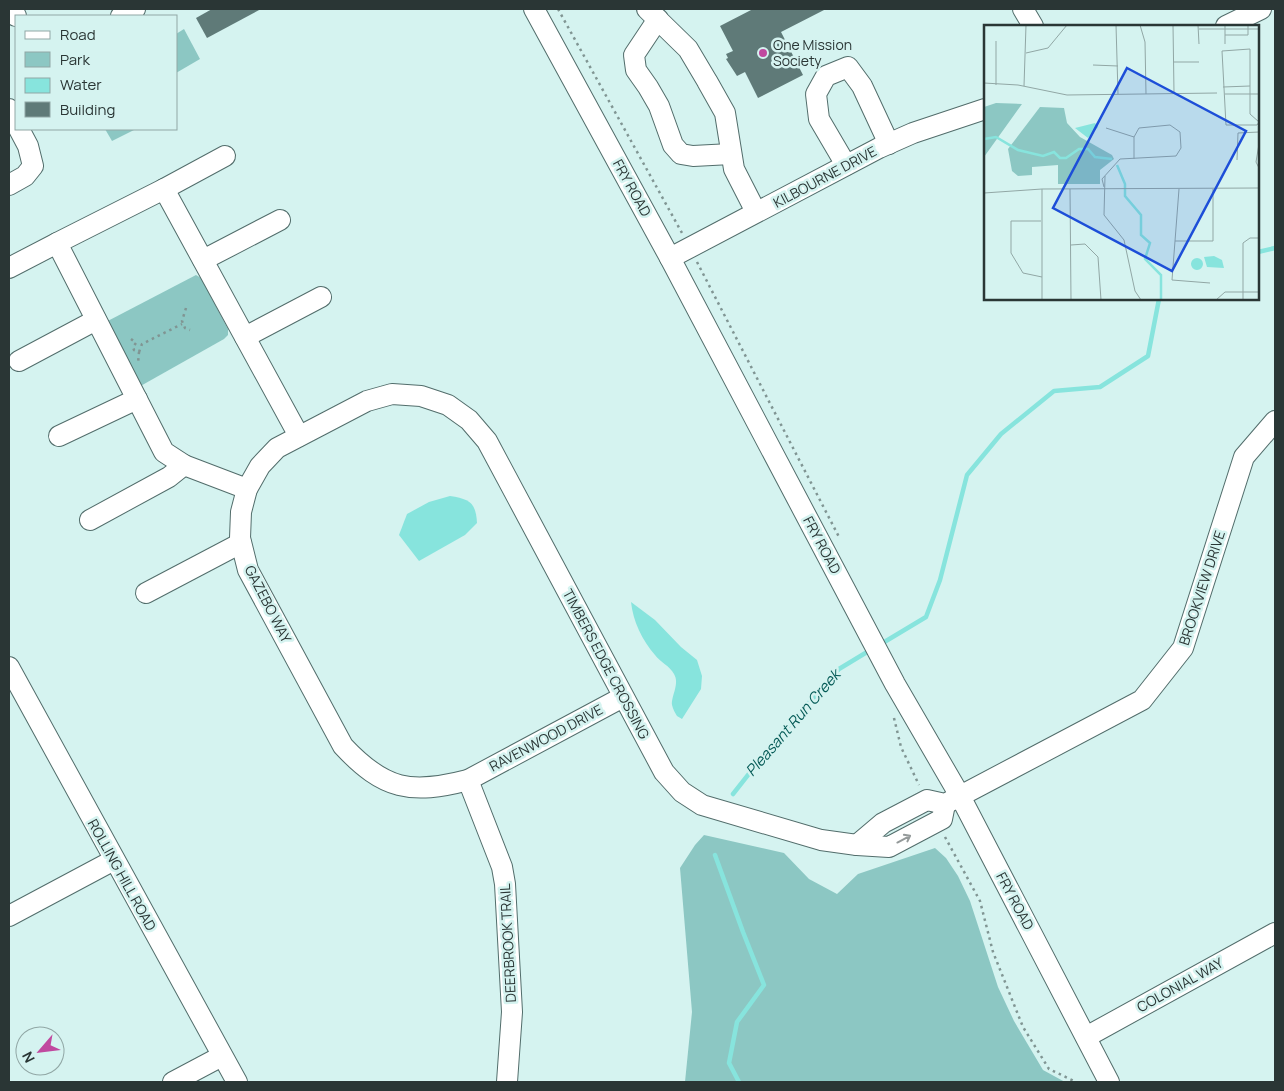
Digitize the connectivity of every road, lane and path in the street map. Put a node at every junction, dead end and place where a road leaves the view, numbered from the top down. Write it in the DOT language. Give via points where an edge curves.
graph roads {
  1 [pos="136,9"];
  2 [pos="558,9"];
  3 [pos="1023,9"];
  4 [pos="1261,9"];
  5 [pos="538,10"];
  6 [pos="653,14"];
  7 [pos="123,15"];
  8 [pos="1031,25"];
  9 [pos="1228,25"];
  10 [pos="9,110"];
  11 [pos="984,110"];
  12 [pos="15,121"];
  13 [pos="20,130"];
  14 [pos="889,144"];
  15 [pos="731,154"];
  16 [pos="225,156"];
  17 [pos="846,166"];
  18 [pos="9,185"];
  19 [pos="164,189"];
  20 [pos="756,212"];
  21 [pos="280,220"];
  22 [pos="57,243"];
  23 [pos="689,247"];
  24 [pos="670,258"];
  25 [pos="203,260"];
  26 [pos="9,268"];
  27 [pos="321,297"];
  28 [pos="186,308"];
  29 [pos="96,320"];
  30 [pos="182,324"];
  31 [pos="190,330"];
  32 [pos="245,337"];
  33 [pos="136,344"];
  34 [pos="141,346"];
  35 [pos="139,352"];
  36 [pos="19,361"];
  37 [pos="421,396"];
  38 [pos="137,399"];
  39 [pos="1275,421"];
  40 [pos="59,436"];
  41 [pos="299,436"];
  42 [pos="184,465"];
  43 [pos="247,489"];
  44 [pos="90,520"];
  45 [pos="241,543"];
  46 [pos="843,545"];
  47 [pos="146,592"];
  48 [pos="9,666"];
  49 [pos="623,696"];
  50 [pos="894,717"];
  51 [pos="468,780"];
  52 [pos="942,805"];
  53 [pos="114,860"];
  54 [pos="9,916"];
  55 [pos="1275,933"];
  56 [pos="1086,1037"];
  57 [pos="222,1056"];
  58 [pos="173,1082"];
  59 [pos="237,1082"];
  60 [pos="507,1082"];
  61 [pos="1076,1082"];
  62 [pos="1109,1082"];
  1 -- 7 [label="street"];
  2 -- 23 [label="path"];
  3 -- 8 [label="street"];
  4 -- 9 [label="street"];
  5 -- 24 [label="street, FRY ROAD"];
  6 -- 15 [label="street" via="688,48 707,80 725,113"];
  6 -- 15 [label="street" via="634,55 636,70 659,106 673,145 681,154 693,156"];
  10 -- 12 [label="street"];
  11 -- 14 [label="street, KILBOURNE DRIVE"];
  13 -- 18 [label="street" via="33,166 25,176"];
  14 -- 17 [label="street, KILBOURNE DRIVE"];
  14 -- 17 [label="street" via="862,86 848,67 826,76 816,94 818,119"];
  15 -- 20 [label="street" via="734,170"];
  16 -- 19 [label="street"];
  17 -- 20 [label="street, KILBOURNE DRIVE"];
  19 -- 22 [label="street"];
  19 -- 25 [label="street"];
  20 -- 23 [label="street, KILBOURNE DRIVE"];
  21 -- 25 [label="street"];
  22 -- 26 [label="street"];
  22 -- 29 [label="street"];
  23 -- 24 [label="street, KILBOURNE DRIVE"];
  23 -- 46 [label="path"];
  24 -- 52 [label="street, FRY ROAD" via="895,684"];
  25 -- 32 [label="street"];
  27 -- 32 [label="street"];
  28 -- 30 [label="path"];
  29 -- 36 [label="street"];
  29 -- 38 [label="street"];
  30 -- 31 [label="path"];
  30 -- 34 [label="path"];
  32 -- 41 [label="street"];
  33 -- 34 [label="path"];
  34 -- 35 [label="path"];
  37 -- 41 [label="street, GAZEBO WAY" via="392,394 367,401"];
  37 -- 49 [label="street, TIMBERS EDGE CROSSING" via="448,405 469,420 487,441"];
  38 -- 40 [label="street"];
  38 -- 42 [label="street" via="164,452"];
  39 -- 52 [label="street, BROOKVIEW DRIVE" via="1244,457 1184,648 1142,700"];
  41 -- 43 [label="street, GAZEBO WAY" via="277,448 260,466"];
  42 -- 43 [label="street"];
  42 -- 44 [label="street" via="169,477"];
  43 -- 45 [label="street, GAZEBO WAY" via="241,512"];
  45 -- 47 [label="street"];
  45 -- 51 [label="street, GAZEBO WAY" via="248,570 343,746 361,765 385,780 412,788 441,787"];
  48 -- 53 [label="street, ROLLING HILL ROAD"];
  49 -- 51 [label="street, RAVENWOOD DRIVE"];
  49 -- 52 [label="street, TIMBERS EDGE CROSSING" via="664,772 682,792 702,805 821,840 857,845 883,823"];
  50 -- 52 [label="path" via="901,747"];
  51 -- 60 [label="street, DEERBROOK TRAIL" via="502,867 505,884 512,1012"];
  52 -- 56 [label="street, FRY ROAD"];
  52 -- 61 [label="path" via="980,901 993,952 1023,1027 1049,1068"];
  53 -- 54 [label="street"];
  53 -- 57 [label="street, ROLLING HILL ROAD"];
  55 -- 56 [label="street, COLONIAL WAY"];
  56 -- 62 [label="street, FRY ROAD"];
  57 -- 58 [label="street"];
  57 -- 59 [label="street, ROLLING HILL ROAD"];
}
